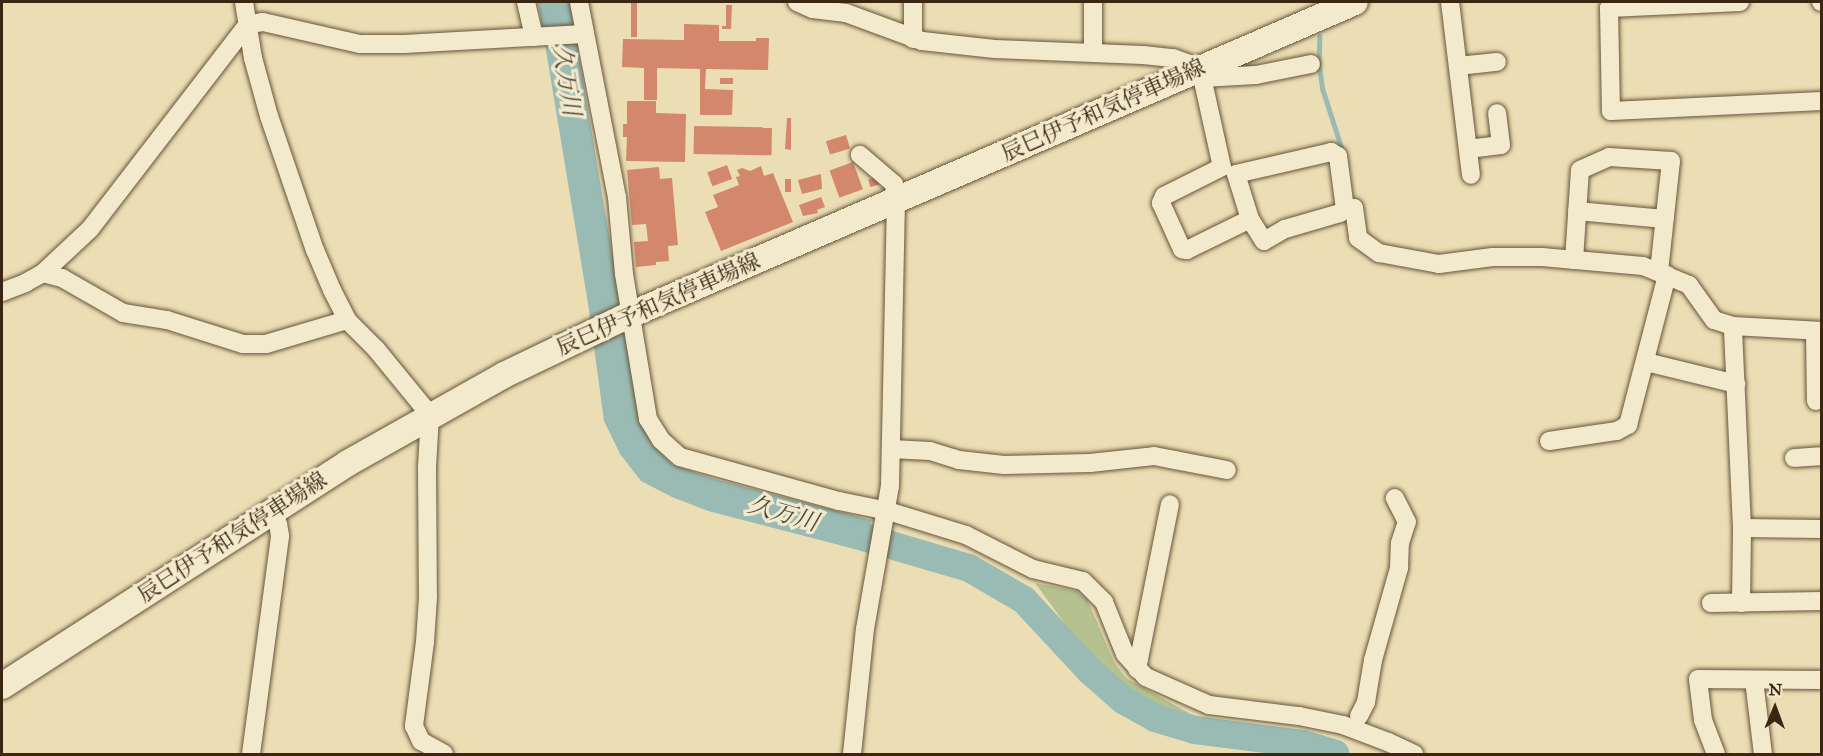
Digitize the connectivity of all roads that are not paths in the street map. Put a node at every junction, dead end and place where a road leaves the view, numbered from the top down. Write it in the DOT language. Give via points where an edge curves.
graph roads {
  1 [pos="244,2"];
  2 [pos="526,2"];
  3 [pos="579,2"];
  4 [pos="796,2"];
  5 [pos="914,2"];
  6 [pos="1092,2"];
  7 [pos="1355,2"];
  8 [pos="1450,2"];
  9 [pos="1740,2"];
  10 [pos="1322,8"];
  11 [pos="247,24"];
  12 [pos="581,34"];
  13 [pos="535,37"];
  14 [pos="913,39"];
  15 [pos="1093,53"];
  16 [pos="1497,62"];
  17 [pos="1311,64"];
  18 [pos="1458,66"];
  19 [pos="1201,73"];
  20 [pos="1821,101"];
  21 [pos="1497,113"];
  22 [pos="1468,149"];
  23 [pos="860,155"];
  24 [pos="1229,171"];
  25 [pos="1471,175"];
  26 [pos="896,200"];
  27 [pos="1345,209"];
  28 [pos="1577,211"];
  29 [pos="1250,219"];
  30 [pos="1665,219"];
  31 [pos="1574,260"];
  32 [pos="43,273"];
  33 [pos="1663,273"];
  34 [pos="2,292"];
  35 [pos="627,316"];
  36 [pos="347,320"];
  37 [pos="1733,326"];
  38 [pos="1818,332"];
  39 [pos="1646,362"];
  40 [pos="1736,384"];
  41 [pos="1816,401"];
  42 [pos="430,415"];
  43 [pos="1549,441"];
  44 [pos="891,449"];
  45 [pos="1821,456"];
  46 [pos="1794,458"];
  47 [pos="1227,470"];
  48 [pos="1395,498"];
  49 [pos="1170,504"];
  50 [pos="270,512"];
  51 [pos="887,516"];
  52 [pos="1742,528"];
  53 [pos="1821,530"];
  54 [pos="1821,601"];
  55 [pos="1711,603"];
  56 [pos="1741,603"];
  57 [pos="1137,669"];
  58 [pos="1754,680"];
  59 [pos="1821,680"];
  60 [pos="2,686"];
  61 [pos="1299,716"];
  62 [pos="1359,716"];
  63 [pos="251,754"];
  64 [pos="444,754"];
  65 [pos="852,754"];
  66 [pos="1413,754"];
  67 [pos="1716,754"];
  68 [pos="1763,754"];
  1 -- 11 [label="street"];
  2 -- 13 [label="street"];
  3 -- 12 [label="street"];
  4 -- 14 [label="street" via="813,9 846,13"];
  5 -- 14 [label="street"];
  6 -- 15 [label="street"];
  7 -- 10 [label="main road, 辰巳伊予和気停車場線"];
  8 -- 18 [label="street"];
  9 -- 20 [label="street" via="1609,8 1611,111"];
  10 -- 19 [label="main road, 辰巳伊予和気停車場線"];
  11 -- 13 [label="street" via="263,22 360,44"];
  11 -- 32 [label="street" via="90,229"];
  11 -- 36 [label="street" via="269,116 315,250"];
  12 -- 13 [label="street"];
  12 -- 35 [label="street" via="617,197"];
  14 -- 15 [label="street" via="953,46"];
  15 -- 19 [label="street" via="1173,58"];
  16 -- 18 [label="street"];
  17 -- 19 [label="street" via="1256,75"];
  18 -- 22 [label="street"];
  19 -- 24 [label="street"];
  19 -- 26 [label="main road, 辰巳伊予和気停車場線"];
  21 -- 22 [label="street" via="1501,145"];
  22 -- 25 [label="street"];
  23 -- 26 [label="street" via="894,184"];
  24 -- 27 [label="street" via="1331,152 1338,156"];
  24 -- 29 [label="street"];
  24 -- 29 [label="street" via="1164,196 1161,203 1182,249 1187,250"];
  26 -- 35 [label="main road, 辰巳伊予和気停車場線"];
  26 -- 44 [label="street"];
  27 -- 29 [label="street" via="1285,229 1264,241"];
  27 -- 31 [label="street" via="1354,208 1358,238 1379,253 1439,264 1499,256"];
  28 -- 30 [label="street"];
  28 -- 30 [label="street" via="1580,170 1609,157 1671,161"];
  28 -- 31 [label="street"];
  30 -- 33 [label="street"];
  31 -- 33 [label="street" via="1643,266"];
  32 -- 34 [label="street"];
  32 -- 36 [label="street" via="62,278 123,313 167,320 243,344 266,344"];
  33 -- 37 [label="street" via="1689,285 1714,320"];
  33 -- 39 [label="street"];
  35 -- 42 [label="main road, 辰巳伊予和気停車場線"];
  35 -- 51 [label="street" via="648,419 680,457"];
  36 -- 42 [label="street"];
  37 -- 38 [label="street"];
  37 -- 40 [label="street"];
  38 -- 41 [label="street"];
  39 -- 40 [label="street"];
  39 -- 43 [label="street" via="1628,425 1617,431"];
  40 -- 52 [label="street"];
  42 -- 50 [label="main road, 辰巳伊予和気停車場線"];
  42 -- 64 [label="street" via="428,597 414,726 421,741"];
  44 -- 47 [label="street" via="930,451 959,460 1004,465 1090,463 1154,456"];
  44 -- 51 [label="street"];
  45 -- 46 [label="street"];
  48 -- 62 [label="street" via="1407,522 1366,702"];
  49 -- 57 [label="street"];
  50 -- 60 [label="main road, 辰巳伊予和気停車場線"];
  50 -- 63 [label="street" via="280,536"];
  51 -- 57 [label="street" via="966,535 1033,570 1083,581 1104,602 1125,654"];
  51 -- 65 [label="street" via="865,629"];
  52 -- 53 [label="street"];
  52 -- 56 [label="street"];
  54 -- 56 [label="street"];
  55 -- 56 [label="street"];
  57 -- 61 [label="street" via="1209,705"];
  58 -- 59 [label="street"];
  58 -- 67 [label="street" via="1698,679 1702,720"];
  58 -- 68 [label="street"];
  61 -- 62 [label="street"];
  61 -- 66 [label="street" via="1353,729"];
  62 -- 66 [label="street" via="1408,745"];
}
